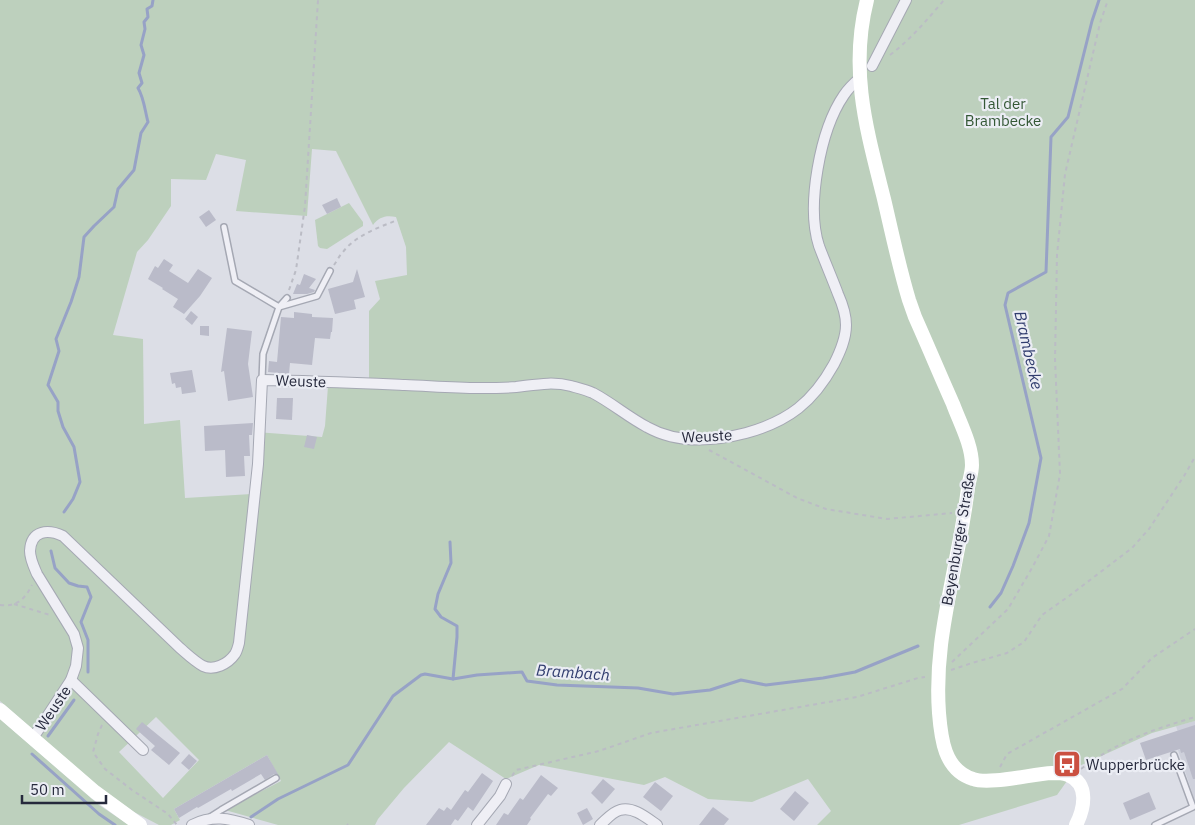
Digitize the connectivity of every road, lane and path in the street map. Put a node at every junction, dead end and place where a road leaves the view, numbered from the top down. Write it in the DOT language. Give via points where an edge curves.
graph roads {
  1 [pos="318,0"];
  2 [pos="867,0"];
  3 [pos="906,0"];
  4 [pos="944,0"];
  5 [pos="1108,0"];
  6 [pos="872,66"];
  7 [pos="860,78"];
  8 [pos="395,221"];
  9 [pos="224,227"];
  10 [pos="330,271"];
  11 [pos="287,298"];
  12 [pos="279,307"];
  13 [pos="262,380"];
  14 [pos="709,450"];
  15 [pos="1195,457"];
  16 [pos="964,514"];
  17 [pos="37,574"];
  18 [pos="14,604"];
  19 [pos="0,606"];
  20 [pos="64,617"];
  21 [pos="1195,629"];
  22 [pos="938,675"];
  23 [pos="71,680"];
  24 [pos="0,710"];
  25 [pos="107,716"];
  26 [pos="1195,717"];
  27 [pos="32,738"];
  28 [pos="143,750"];
  29 [pos="1174,755"];
  30 [pos="1071,776"];
  31 [pos="276,778"];
  32 [pos="993,780"];
  33 [pos="506,784"];
  34 [pos="207,819"];
  35 [pos="140,825"];
  36 [pos="177,825"];
  37 [pos="192,825"];
  38 [pos="249,825"];
  39 [pos="477,825"];
  40 [pos="600,825"];
  41 [pos="657,825"];
  42 [pos="1076,825"];
  43 [pos="1155,825"];
  1 -- 11 [label="path" via="305,206 296,270"];
  2 -- 7 [label="main road, Beyenburger Straße" via="861,26"];
  3 -- 6 [label="street"];
  4 -- 6 [label="path" via="902,46"];
  5 -- 22 [label="path" via="1064,183 1057,255 1055,359 1060,474 1049,536 1008,609"];
  7 -- 13 [label="street, Weuste" via="843,96 822,146 814,216 819,246 845,315 844,340 818,390 782,419 742,434 687,439 660,433 591,392 568,385 551,383 479,388"];
  7 -- 16 [label="main road, Beyenburger Straße" via="866,129 906,291 968,441 972,465"];
  8 -- 10 [label="path" via="359,238 343,251"];
  9 -- 12 [label="lane" via="235,281"];
  10 -- 12 [label="lane" via="316,296"];
  11 -- 12 [label="lane, Weuste"];
  12 -- 13 [label="lane, Weuste" via="263,354"];
  13 -- 17 [label="street, Weuste" via="258,464 239,643 230,660 210,668 191,658 63,536 46,532 38,534 32,542 30,552"];
  14 -- 16 [label="path" via="797,498 826,509 887,519 949,512"];
  15 -- 22 [label="path" via="1149,529 1132,548 1042,615 1024,642 1007,653"];
  16 -- 22 [label="main road, Beyenburger Straße" via="946,609"];
  17 -- 18 [label="path" via="23,600"];
  17 -- 20 [label="street, Weuste"];
  18 -- 19 [label="path"];
  18 -- 20 [label="path"];
  20 -- 23 [label="street, Weuste" via="78,648"];
  21 -- 32 [label="path" via="1152,658 1122,689 1007,754"];
  22 -- 32 [label="main road, Beyenburger Straße" via="940,727 948,757 956,769 968,777"];
  22 -- 33 [label="path" via="857,697 651,733 599,751 516,770"];
  23 -- 25 [label="street"];
  23 -- 27 [label="street, Weuste"];
  24 -- 27 [label="main road"];
  25 -- 28 [label="street"];
  25 -- 36 [label="path" via="93,752 105,769 168,814"];
  26 -- 30 [label="path" via="1136,736"];
  27 -- 35 [label="main road" via="94,792"];
  29 -- 43 [label="lane" via="1193,807"];
  30 -- 32 [label="main road, Beyenburger Straße" via="1052,773"];
  30 -- 42 [label="main road" via="1080,786 1083,798"];
  31 -- 34 [label="lane"];
  33 -- 39 [label="street"];
  34 -- 37 [label="street"];
  34 -- 38 [label="street"];
  40 -- 41 [label="street" via="620,810 631,810"];
}
